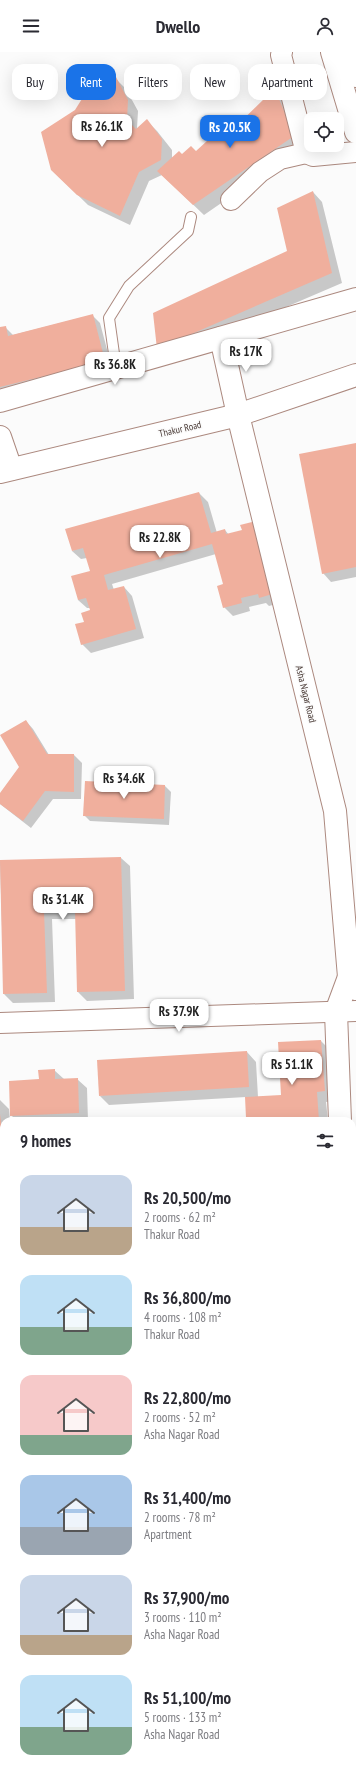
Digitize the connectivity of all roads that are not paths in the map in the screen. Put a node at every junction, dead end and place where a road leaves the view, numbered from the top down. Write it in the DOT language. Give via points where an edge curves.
graph roads {
  1 [pos="282,52"];
  2 [pos="332,52"];
  3 [pos="349,52"];
  4 [pos="356,76"];
  5 [pos="356,132"];
  6 [pos="356,152"];
  7 [pos="306,153"];
  8 [pos="231,200"];
  9 [pos="191,217"];
  10 [pos="356,299"];
  11 [pos="221,338"];
  12 [pos="116,368"];
  13 [pos="356,375"];
  14 [pos="0,401"];
  15 [pos="238,415"];
  16 [pos="0,437"];
  17 [pos="6,470"];
  18 [pos="353,983"];
  19 [pos="346,1011"];
  20 [pos="0,1023"];
  21 [pos="340,1117"];
  1 -- 7 [label="street"];
  2 -- 5 [label="street"];
  3 -- 4 [label="street"];
  6 -- 7 [label="street" via="312,156"];
  7 -- 8 [label="street" via="280,159 260,172"];
  9 -- 12 [label="lane" via="188,231 129,286 108,318"];
  10 -- 11 [label="street"];
  11 -- 12 [label="street"];
  11 -- 15 [label="street, Asha Nagar Road"];
  12 -- 14 [label="street"];
  13 -- 15 [label="street, Thakur Road"];
  15 -- 17 [label="street, Thakur Road"];
  15 -- 18 [label="street, Asha Nagar Road" via="335,811"];
  16 -- 17 [label="street"];
  18 -- 19 [label="street, Asha Nagar Road"];
  19 -- 20 [label="street"];
  19 -- 21 [label="street, Asha Nagar Road"];
}
